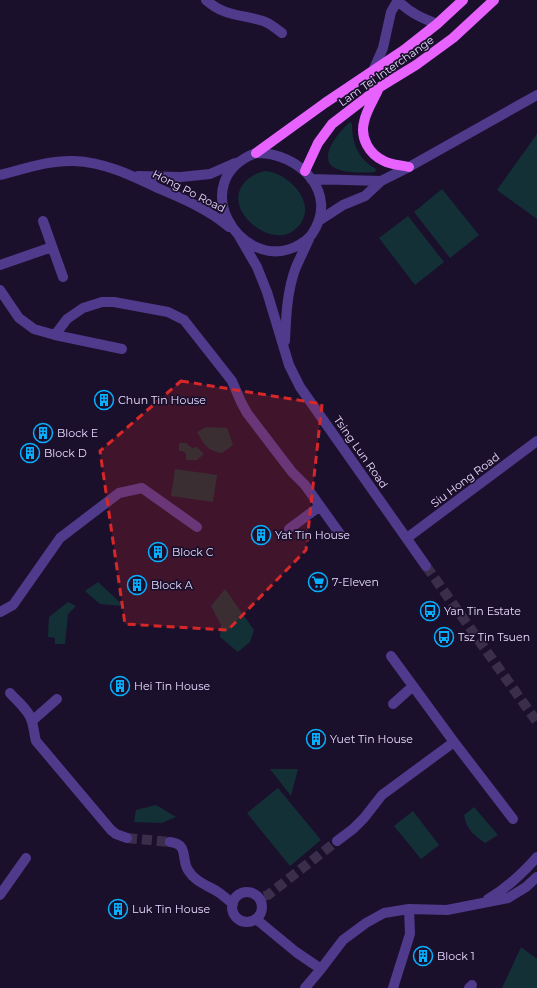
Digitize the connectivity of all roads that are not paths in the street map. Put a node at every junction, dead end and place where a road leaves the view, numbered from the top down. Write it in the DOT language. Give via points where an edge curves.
graph roads {
  1 [pos="206,0"];
  2 [pos="398,0"];
  3 [pos="463,0"];
  4 [pos="494,0"];
  5 [pos="437,24"];
  6 [pos="282,33"];
  7 [pos="373,71"];
  8 [pos="380,87"];
  9 [pos="537,95"];
  10 [pos="256,153"];
  11 [pos="239,161"];
  12 [pos="409,167"];
  13 [pos="308,175"];
  14 [pos="0,176"];
  15 [pos="132,176"];
  16 [pos="381,181"];
  17 [pos="320,220"];
  18 [pos="43,221"];
  19 [pos="236,233"];
  20 [pos="310,237"];
  21 [pos="52,247"];
  22 [pos="0,265"];
  23 [pos="63,277"];
  24 [pos="0,290"];
  25 [pos="55,335"];
  26 [pos="284,347"];
  27 [pos="122,349"];
  28 [pos="537,441"];
  29 [pos="320,506"];
  30 [pos="197,527"];
  31 [pos="289,529"];
  32 [pos="340,534"];
  33 [pos="407,538"];
  34 [pos="426,566"];
  35 [pos="0,612"];
  36 [pos="391,656"];
  37 [pos="413,686"];
  38 [pos="10,693"];
  39 [pos="57,699"];
  40 [pos="393,704"];
  41 [pos="32,721"];
  42 [pos="454,742"];
  43 [pos="513,819"];
  44 [pos="128,838"];
  45 [pos="170,842"];
  46 [pos="337,842"];
  47 [pos="537,857"];
  48 [pos="26,858"];
  49 [pos="537,877"];
  50 [pos="0,895"];
  51 [pos="233,904"];
  52 [pos="479,904"];
  53 [pos="409,909"];
  54 [pos="256,919"];
  55 [pos="321,969"];
  56 [pos="304,988"];
  57 [pos="393,988"];
  1 -- 6 [label="street" via="235,15 265,22"];
  2 -- 5 [label="street" via="416,16"];
  2 -- 7 [label="street" via="391,12 383,48"];
  3 -- 5 [label="main road, Lam Tei Interchange"];
  4 -- 8 [label="main road, Lam Tei Interchange" via="453,38"];
  5 -- 7 [label="main road, Lam Tei Interchange"];
  7 -- 10 [label="main road, Lam Tei Interchange"];
  8 -- 12 [label="main road" via="363,124 366,145 384,161"];
  8 -- 13 [label="main road, Lam Tei Interchange" via="332,124 318,143"];
  9 -- 12 [label="street"];
  10 -- 11 [label="street, Lam Tei Interchange"];
  10 -- 13 [label="street, Lam Tei Interchange" via="266,152 288,159"];
  11 -- 15 [label="street, Hong Po Road" via="210,174 172,177"];
  11 -- 19 [label="street, Lam Tei Interchange" via="230,170 222,189 224,210"];
  12 -- 16 [label="street"];
  13 -- 16 [label="street"];
  13 -- 17 [label="street, Lam Tei Interchange" via="319,194"];
  14 -- 15 [label="street, Hong Po Road" via="60,161 91,163"];
  15 -- 19 [label="street, Hong Po Road" via="203,209 219,218"];
  16 -- 17 [label="street" via="365,196 343,205"];
  17 -- 20 [label="street, Lam Tei Interchange"];
  18 -- 21 [label="street"];
  19 -- 20 [label="street, Lam Tei Interchange" via="256,247 280,251 300,245"];
  19 -- 26 [label="street, Tsing Lun Road" via="257,267"];
  20 -- 26 [label="street, Tsing Lun Road" via="290,289"];
  21 -- 22 [label="street"];
  21 -- 23 [label="street"];
  24 -- 25 [label="street" via="19,318 34,329"];
  25 -- 27 [label="street"];
  25 -- 29 [label="street" via="67,319 83,308 102,302 168,312 179,317 187,323 232,381 247,413"];
  26 -- 33 [label="street, Tsing Lun Road" via="289,365 300,387"];
  28 -- 33 [label="street, Siu Hong Road"];
  29 -- 31 [label="street"];
  29 -- 32 [label="street"];
  30 -- 35 [label="street" via="142,488 119,493 60,538 13,605"];
  33 -- 34 [label="street, Tsing Lun Road"];
  36 -- 37 [label="street"];
  37 -- 40 [label="street"];
  37 -- 42 [label="street"];
  38 -- 41 [label="street"];
  39 -- 41 [label="street"];
  41 -- 44 [label="street" via="36,741 111,830"];
  42 -- 43 [label="street"];
  42 -- 46 [label="street" via="382,795 364,818"];
  45 -- 51 [label="street" via="180,845 188,869 197,881"];
  47 -- 52 [label="street" via="503,890"];
  48 -- 50 [label="street"];
  49 -- 52 [label="street" via="508,898"];
  51 -- 54 [label="street" via="234,914 241,921"];
  51 -- 54 [label="street" via="241,893 261,897 261,911"];
  52 -- 53 [label="street" via="447,910"];
  53 -- 55 [label="street" via="384,913 366,923 343,940"];
  53 -- 57 [label="street" via="410,934"];
  54 -- 55 [label="street"];
  55 -- 56 [label="street"];
}
